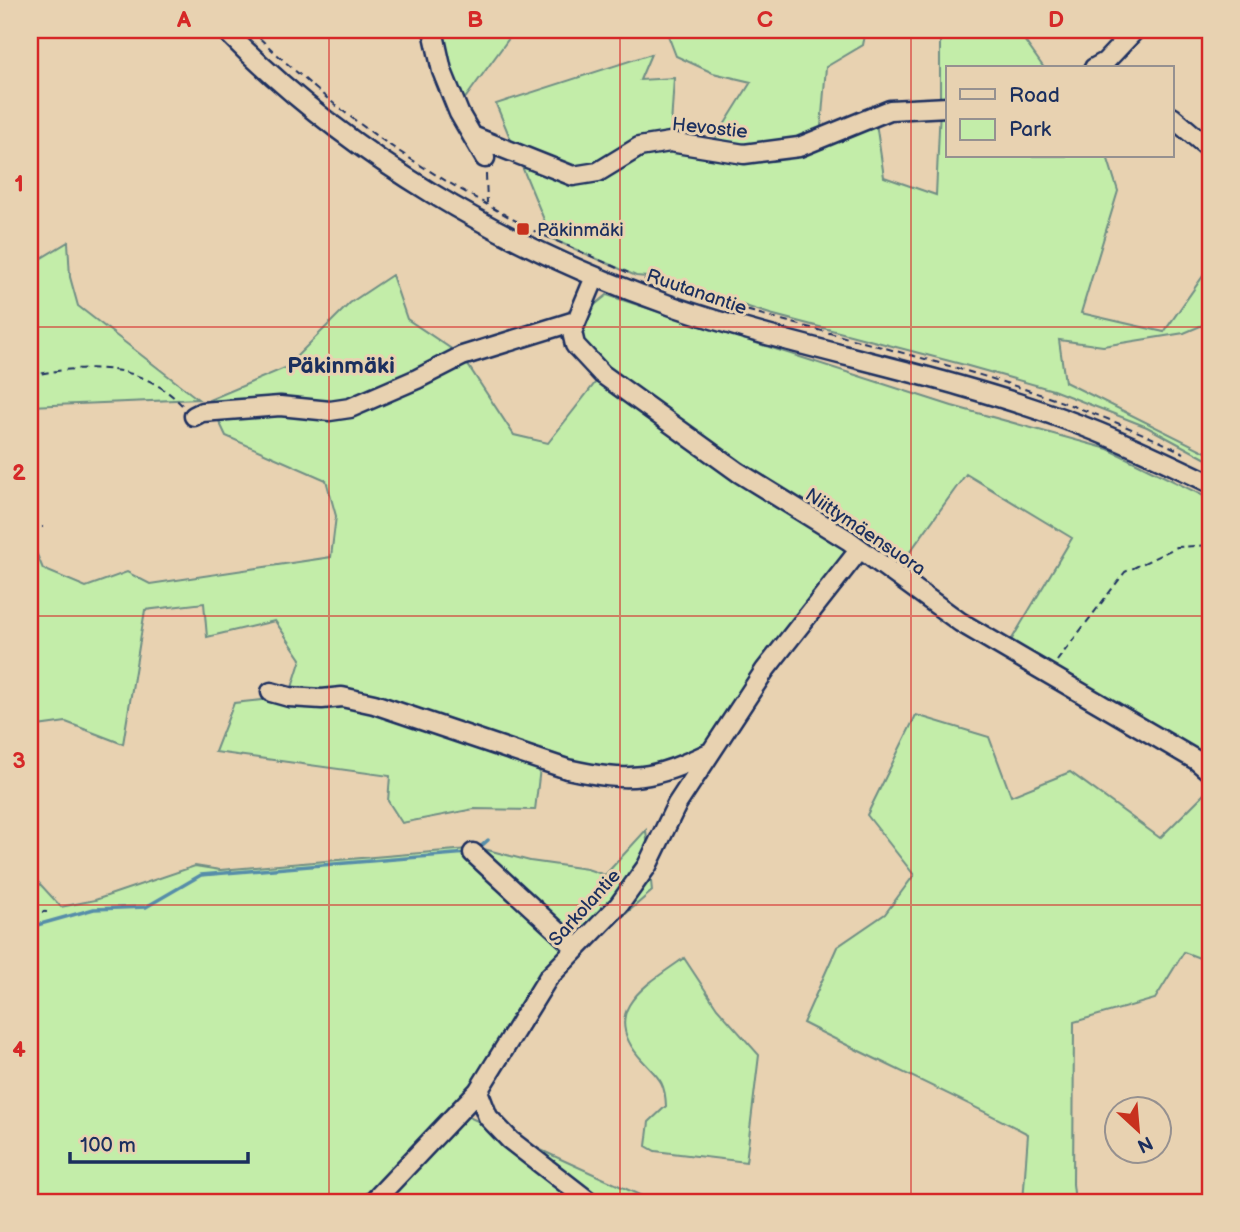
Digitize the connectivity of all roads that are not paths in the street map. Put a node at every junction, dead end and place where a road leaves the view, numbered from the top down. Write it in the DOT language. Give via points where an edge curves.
graph roads {
  1 [pos="225,30"];
  2 [pos="433,30"];
  3 [pos="1135,30"];
  4 [pos="1104,66"];
  5 [pos="946,107"];
  6 [pos="1174,119"];
  7 [pos="475,137"];
  8 [pos="1210,149"];
  9 [pos="485,158"];
  10 [pos="595,277"];
  11 [pos="575,321"];
  12 [pos="194,416"];
  13 [pos="1210,483"];
  14 [pos="860,549"];
  15 [pos="271,692"];
  16 [pos="711,752"];
  17 [pos="1210,772"];
  18 [pos="473,853"];
  19 [pos="576,948"];
  20 [pos="478,1091"];
  21 [pos="373,1202"];
  22 [pos="590,1202"];
  1 -- 10 [label="street, Ruutanantie" via="346,136 396,170 516,240"];
  2 -- 7 [label="street" via="442,71 459,113"];
  3 -- 4 [label="street"];
  5 -- 7 [label="street, Hevostie" via="890,110 799,147 744,154 670,142 639,147 598,172 573,176"];
  6 -- 8 [label="street"];
  7 -- 9 [label="street"];
  10 -- 11 [label="street"];
  10 -- 13 [label="street, Ruutanantie" via="769,337 1062,418"];
  11 -- 12 [label="street" via="462,356 351,408 266,407"];
  11 -- 14 [label="street, Niittymäensuora" via="575,345 603,374 738,472"];
  14 -- 16 [label="street, Sarkolantie" via="765,670"];
  14 -- 17 [label="street, Niittymäensuora" via="960,622"];
  15 -- 16 [label="street" via="374,704 589,774 648,777"];
  16 -- 19 [label="street, Sarkolantie" via="677,804 647,866 619,905"];
  18 -- 19 [label="street"];
  19 -- 20 [label="street, Sarkolantie" via="548,978"];
  20 -- 21 [label="street, Sarkolantie"];
  20 -- 22 [label="street" via="488,1117 510,1140"];
}
